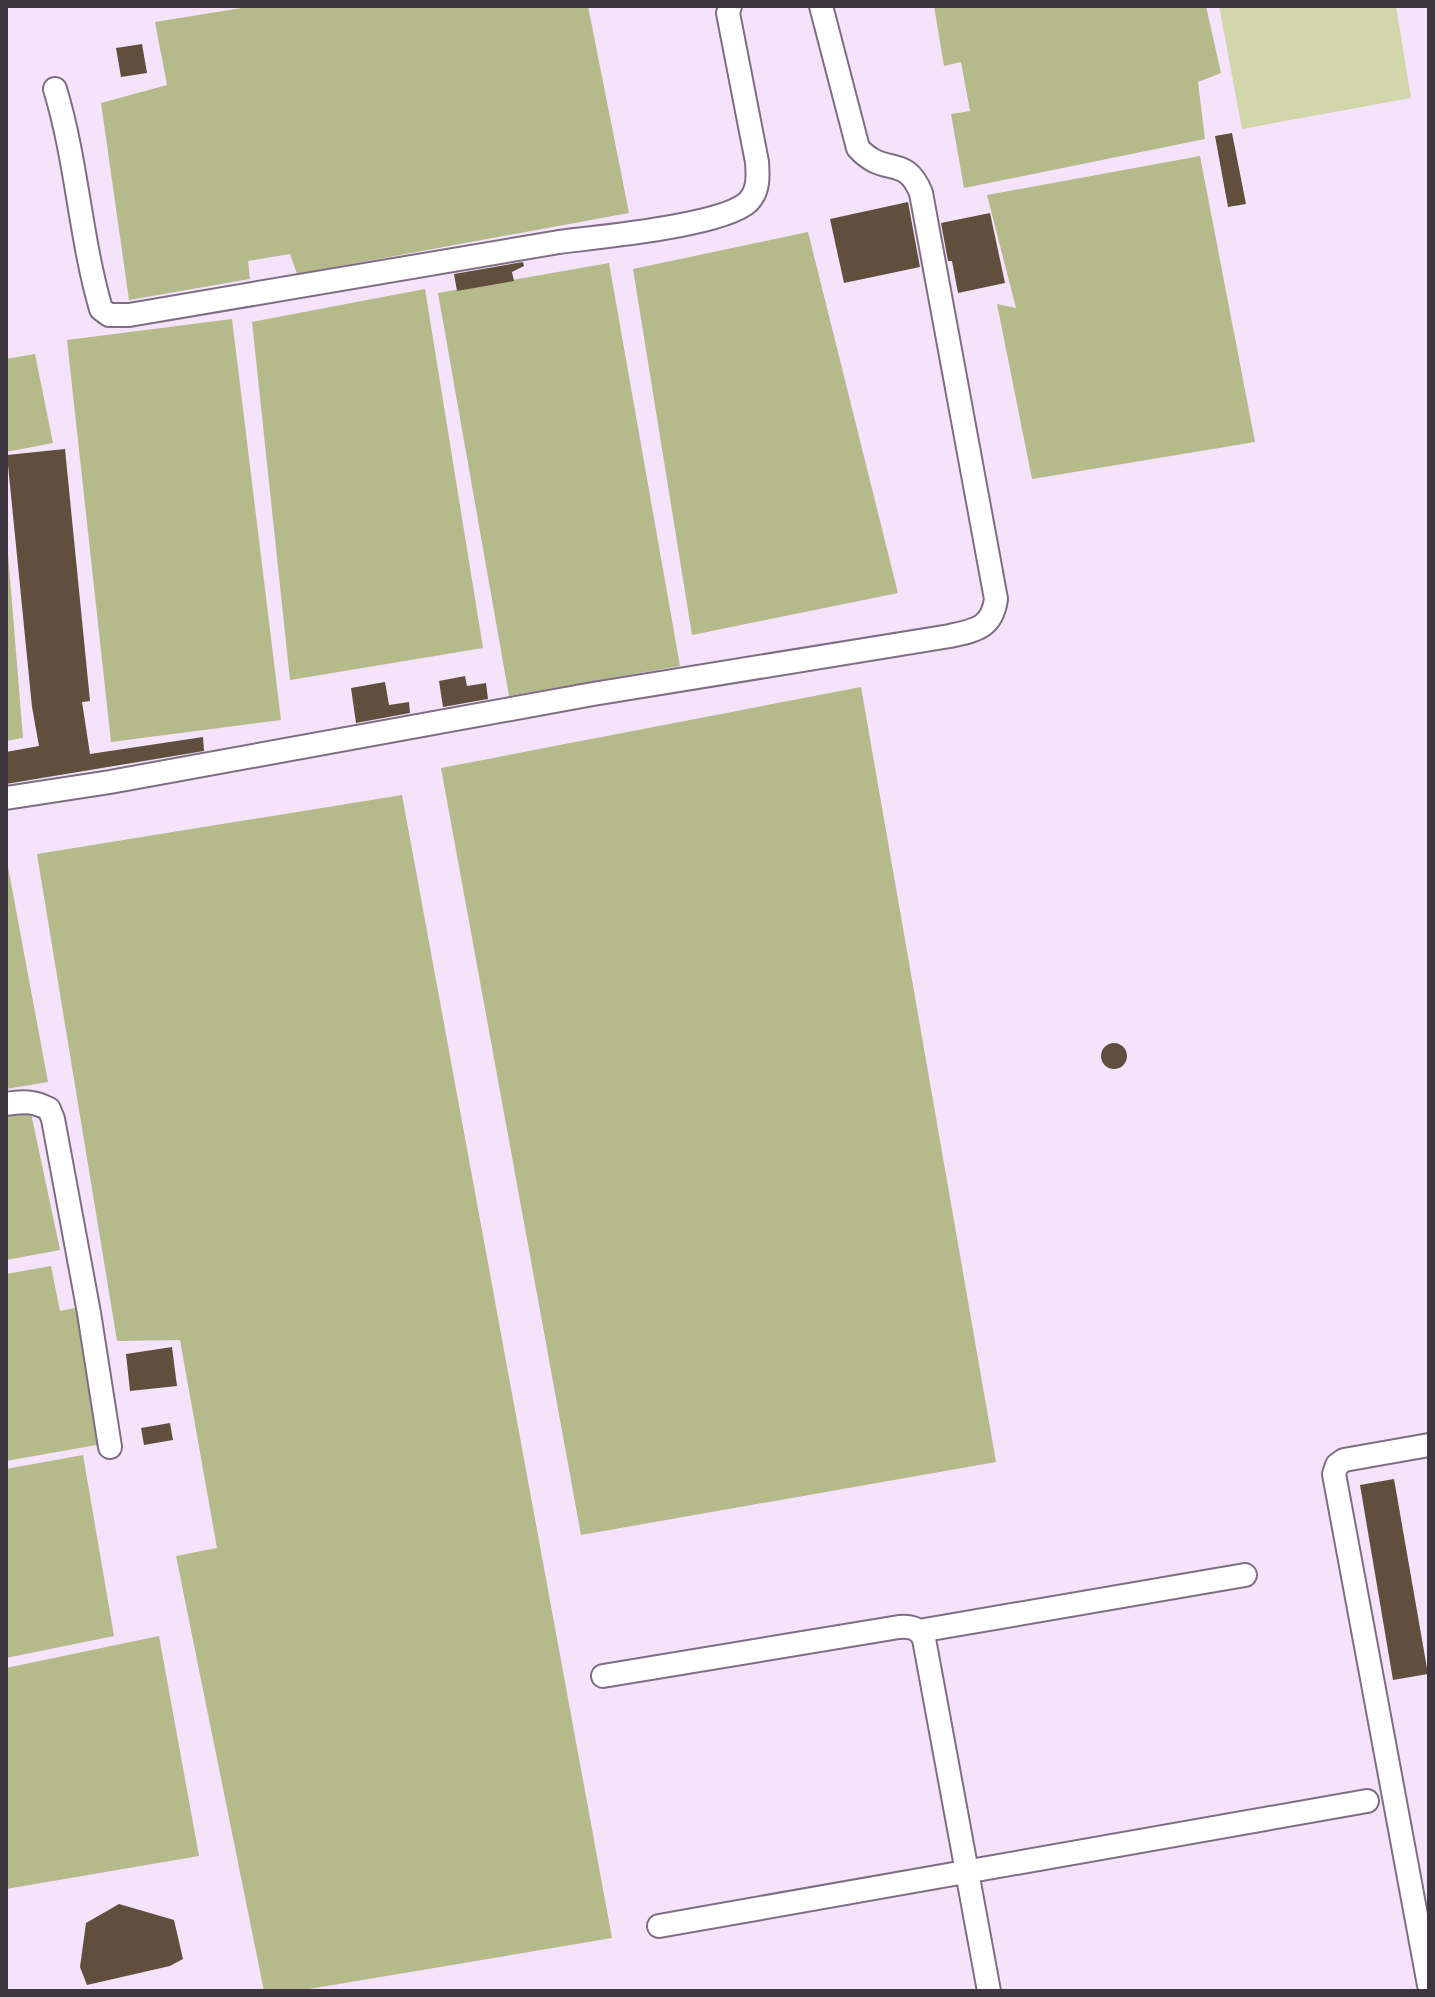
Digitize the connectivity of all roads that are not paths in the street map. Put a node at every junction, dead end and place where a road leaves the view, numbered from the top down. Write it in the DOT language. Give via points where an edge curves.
graph roads {
  1 [pos="730,6"];
  2 [pos="821,6"];
  3 [pos="55,89"];
  4 [pos="6,798"];
  5 [pos="6,1104"];
  6 [pos="1429,1445"];
  7 [pos="110,1447"];
  8 [pos="1245,1575"];
  9 [pos="919,1631"];
  10 [pos="603,1676"];
  11 [pos="1367,1801"];
  12 [pos="967,1872"];
  13 [pos="659,1926"];
  14 [pos="1429,1985"];
  15 [pos="989,1991"];
  1 -- 3 [label="street" via="757,162 758,184 747,202 720,215 645,232 129,315 109,315 101,309"];
  2 -- 4 [label="street" via="858,148 880,165 914,176 921,193 996,599 987,623 950,636"];
  5 -- 7 [label="street" via="41,1105 53,1119"];
  6 -- 14 [label="street" via="1344,1460 1334,1474"];
  8 -- 9 [label="street"];
  9 -- 10 [label="street" via="899,1627"];
  9 -- 12 [label="street"];
  11 -- 12 [label="street"];
  12 -- 13 [label="street"];
  12 -- 15 [label="street"];
}
